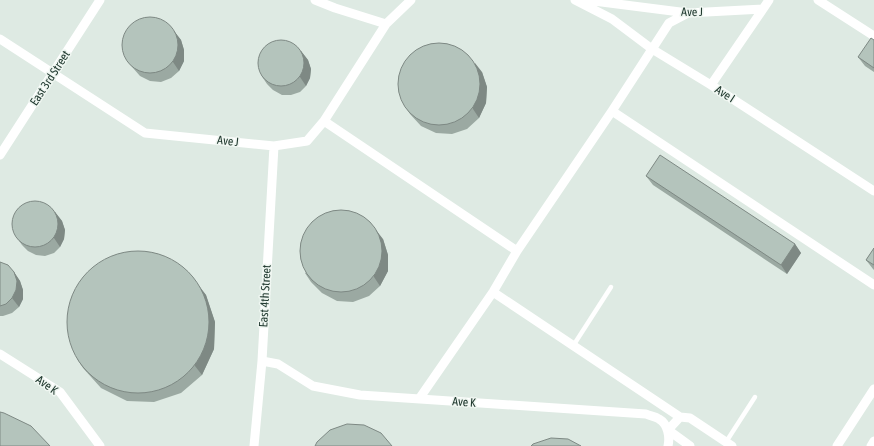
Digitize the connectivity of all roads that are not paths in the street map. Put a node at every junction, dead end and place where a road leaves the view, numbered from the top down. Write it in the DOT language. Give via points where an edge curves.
graph roads {
  1 [pos="100,0"];
  2 [pos="315,0"];
  3 [pos="411,0"];
  4 [pos="575,0"];
  5 [pos="586,0"];
  6 [pos="769,0"];
  7 [pos="818,0"];
  8 [pos="763,9"];
  9 [pos="688,14"];
  10 [pos="386,24"];
  11 [pos="874,36"];
  12 [pos="0,39"];
  13 [pos="652,49"];
  14 [pos="53,73"];
  15 [pos="711,85"];
  16 [pos="612,111"];
  17 [pos="324,121"];
  18 [pos="274,146"];
  19 [pos="0,155"];
  20 [pos="874,191"];
  21 [pos="517,251"];
  22 [pos="874,285"];
  23 [pos="611,287"];
  24 [pos="493,292"];
  25 [pos="573,346"];
  26 [pos="0,354"];
  27 [pos="262,361"];
  28 [pos="874,389"];
  29 [pos="755,397"];
  30 [pos="871,398"];
  31 [pos="419,399"];
  32 [pos="680,417"];
  33 [pos="668,430"];
  34 [pos="874,442"];
  35 [pos="729,444"];
  36 [pos="100,446"];
  37 [pos="254,446"];
  38 [pos="668,446"];
  39 [pos="690,446"];
  40 [pos="837,446"];
  41 [pos="871,446"];
  1 -- 14 [label="street, East 3rd Street"];
  2 -- 10 [label="street"];
  3 -- 10 [label="street, Ave J"];
  4 -- 13 [label="street, Ave I" via="612,19"];
  5 -- 9 [label="street, Ave J"];
  6 -- 8 [label="street"];
  7 -- 11 [label="street"];
  8 -- 9 [label="street, Ave J"];
  8 -- 15 [label="street"];
  9 -- 13 [label="street" via="669,23"];
  10 -- 17 [label="street, Ave J"];
  12 -- 14 [label="street, Ave J"];
  13 -- 15 [label="street, Ave I"];
  13 -- 16 [label="street"];
  14 -- 18 [label="street, Ave J" via="145,133"];
  14 -- 19 [label="street, East 3rd Street"];
  15 -- 20 [label="street, Ave I"];
  16 -- 21 [label="street"];
  16 -- 22 [label="street"];
  17 -- 18 [label="street, Ave J" via="308,141"];
  17 -- 21 [label="street"];
  18 -- 27 [label="street, East 4th Street"];
  21 -- 24 [label="street"];
  23 -- 25 [label="lane"];
  24 -- 25 [label="street"];
  24 -- 31 [label="street"];
  25 -- 32 [label="street"];
  26 -- 36 [label="street, Ave K" via="60,392"];
  27 -- 31 [label="street, Ave K" via="278,364 313,386 360,395"];
  27 -- 37 [label="street, East 4th Street"];
  28 -- 30 [label="street"];
  29 -- 35 [label="lane"];
  30 -- 40 [label="street"];
  31 -- 33 [label="street, Ave K" via="646,414 660,419"];
  32 -- 33 [label="street"];
  32 -- 35 [label="street" via="690,418"];
  33 -- 38 [label="street"];
  33 -- 39 [label="street, Ave K"];
  34 -- 41 [label="street"];
}
